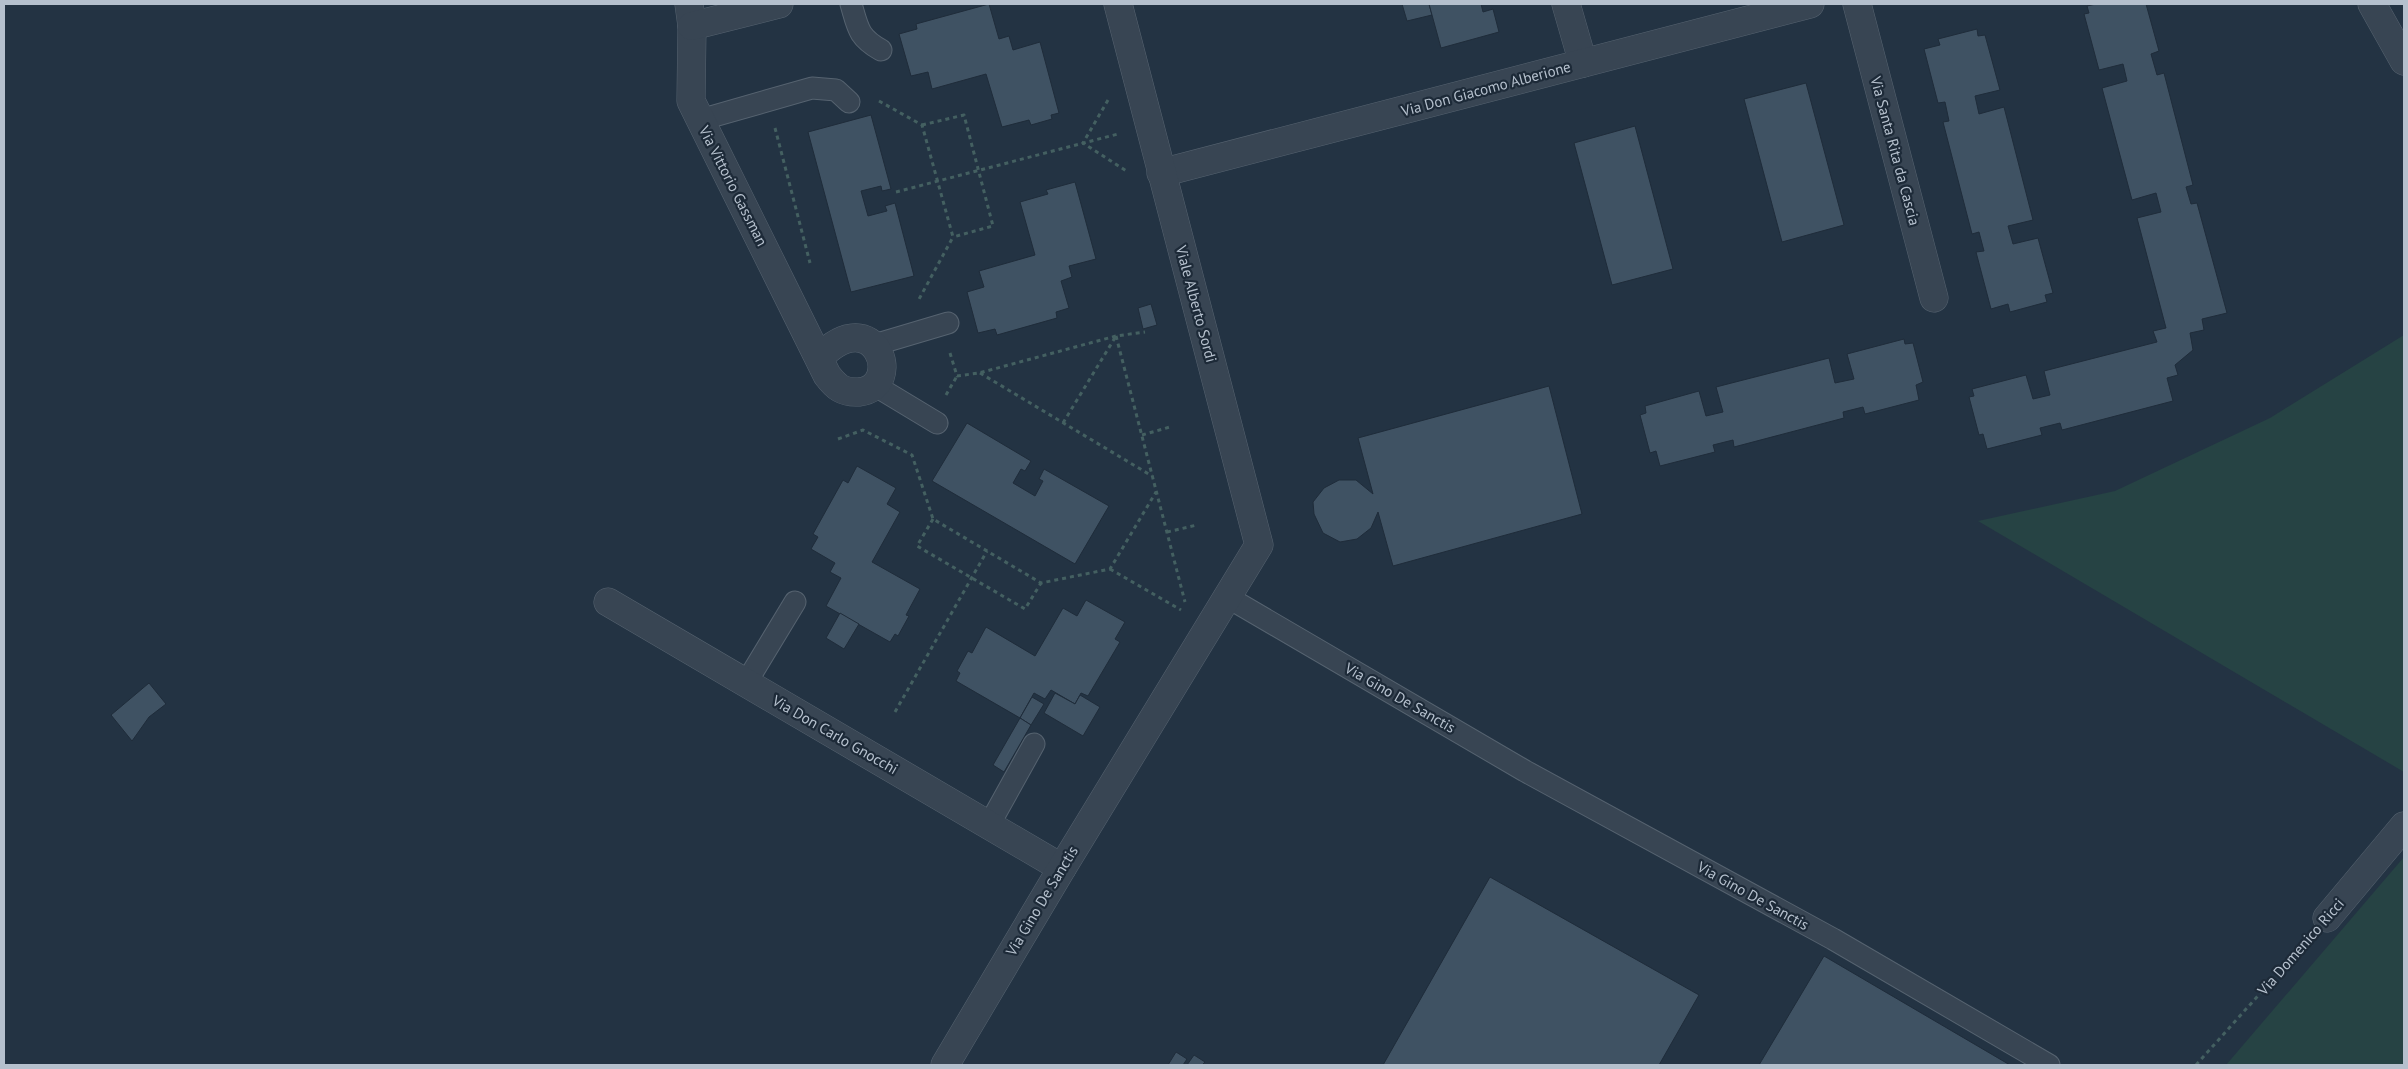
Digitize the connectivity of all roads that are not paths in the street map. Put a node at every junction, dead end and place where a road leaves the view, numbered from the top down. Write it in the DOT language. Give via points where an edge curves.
graph roads {
  1 [pos="779,4"];
  2 [pos="851,4"];
  3 [pos="1118,4"];
  4 [pos="1566,4"];
  5 [pos="1810,4"];
  6 [pos="1856,4"];
  7 [pos="2372,4"];
  8 [pos="691,15"];
  9 [pos="881,50"];
  10 [pos="2404,61"];
  11 [pos="1583,63"];
  12 [pos="849,102"];
  13 [pos="700,120"];
  14 [pos="1161,173"];
  15 [pos="1934,298"];
  16 [pos="948,323"];
  17 [pos="874,345"];
  18 [pos="819,358"];
  19 [pos="874,384"];
  20 [pos="937,423"];
  21 [pos="1229,598"];
  22 [pos="608,602"];
  23 [pos="795,602"];
  24 [pos="746,683"];
  25 [pos="1034,744"];
  26 [pos="989,825"];
  27 [pos="2404,826"];
  28 [pos="1062,868"];
  29 [pos="2327,918"];
  30 [pos="945,1065"];
  31 [pos="2049,1065"];
  1 -- 8 [label="street"];
  2 -- 9 [label="lane" via="865,41"];
  3 -- 14 [label="street, Viale Alberto Sordi"];
  4 -- 11 [label="street"];
  5 -- 11 [label="street, Via Don Giacomo Alberione"];
  6 -- 15 [label="street, Via Santa Rita da Cascia"];
  7 -- 10 [label="street"];
  8 -- 13 [label="street, Via Vittorio Gassman" via="690,101"];
  11 -- 14 [label="street, Via Don Giacomo Alberione"];
  12 -- 13 [label="lane" via="836,90 812,88"];
  13 -- 18 [label="street, Via Vittorio Gassman"];
  14 -- 21 [label="street, Viale Alberto Sordi" via="1259,546"];
  16 -- 17 [label="lane"];
  17 -- 18 [label="street" via="864,338 849,338 831,345"];
  17 -- 19 [label="street" via="883,365 881,376"];
  18 -- 19 [label="street, Via Vittorio Gassman" via="837,388 857,392"];
  19 -- 20 [label="lane"];
  21 -- 28 [label="street, Via Gino De Sanctis"];
  21 -- 31 [label="lane, Via Gino De Sanctis" via="1524,771 1833,939"];
  22 -- 24 [label="street, Via Don Carlo Gnocchi"];
  23 -- 24 [label="lane"];
  24 -- 26 [label="street, Via Don Carlo Gnocchi"];
  25 -- 26 [label="lane"];
  26 -- 28 [label="street, Via Don Carlo Gnocchi"];
  27 -- 29 [label="street, Via Domenico Ricci"];
  28 -- 30 [label="street, Via Gino De Sanctis"];
}
